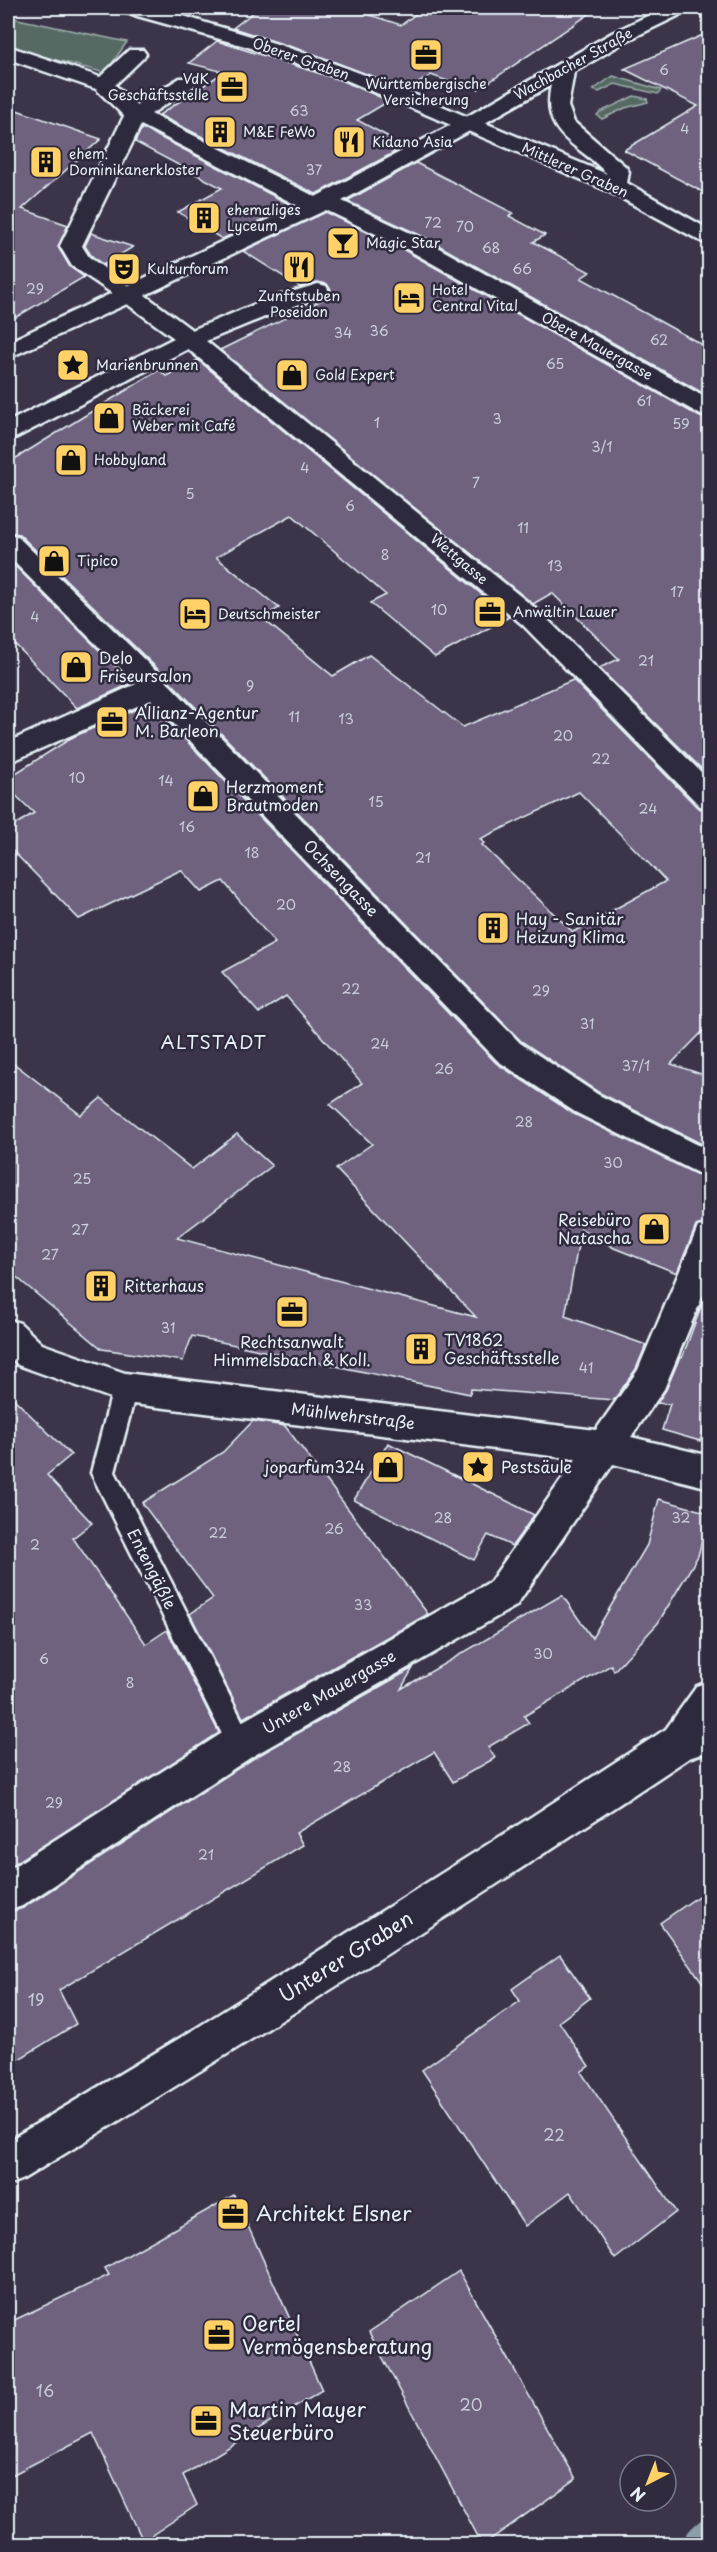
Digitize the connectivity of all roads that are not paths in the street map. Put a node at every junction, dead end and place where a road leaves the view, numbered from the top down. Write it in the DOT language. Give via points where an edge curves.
graph roads {
  1 [pos="130,8"];
  2 [pos="679,8"];
  3 [pos="8,52"];
  4 [pos="136,54"];
  5 [pos="564,69"];
  6 [pos="187,82"];
  7 [pos="103,85"];
  8 [pos="135,115"];
  9 [pos="468,124"];
  10 [pos="616,186"];
  11 [pos="320,204"];
  12 [pos="710,239"];
  13 [pos="318,291"];
  14 [pos="130,295"];
  15 [pos="190,339"];
  16 [pos="8,351"];
  17 [pos="710,410"];
  18 [pos="8,432"];
  19 [pos="8,542"];
  20 [pos="155,687"];
  21 [pos="8,753"];
  22 [pos="710,799"];
  23 [pos="710,1166"];
  24 [pos="710,1237"];
  25 [pos="8,1333"];
  26 [pos="125,1388"];
  27 [pos="607,1447"];
  28 [pos="710,1472"];
  29 [pos="710,1700"];
  30 [pos="694,1737"];
  31 [pos="240,1743"];
  32 [pos="8,1892"];
  33 [pos="8,2164"];
  1 -- 9 [label="street, Oberer Graben" via="351,75"];
  2 -- 5 [label="street, Wachbacher Straße"];
  3 -- 7 [label="street"];
  4 -- 7 [label="street"];
  5 -- 9 [label="street, Wachbacher Straße"];
  5 -- 10 [label="street" via="557,106 564,125 618,172"];
  6 -- 8 [label="street"];
  7 -- 8 [label="street, Obere Mauergasse"];
  8 -- 11 [label="street, Obere Mauergasse"];
  8 -- 14 [label="street, Wettgasse" via="71,246 80,261"];
  9 -- 10 [label="street, Mittlerer Graben"];
  9 -- 11 [label="street, Wachbacher Straße"];
  10 -- 12 [label="street, Mittlerer Graben"];
  11 -- 14 [label="street, Wachbacher Straße"];
  11 -- 17 [label="street, Obere Mauergasse" via="412,243"];
  13 -- 15 [label="street"];
  14 -- 15 [label="street, Wettgasse"];
  14 -- 16 [label="street, Wachbacher Straße"];
  15 -- 18 [label="street"];
  15 -- 22 [label="street, Wettgasse" via="532,620"];
  19 -- 20 [label="street, Ochsengasse"];
  20 -- 21 [label="street"];
  20 -- 23 [label="street, Ochsengasse" via="509,1052 586,1103"];
  24 -- 27 [label="street" via="652,1378"];
  25 -- 26 [label="street, Mühlwehrstraße" via="30,1355"];
  26 -- 27 [label="street, Mühlwehrstraße"];
  26 -- 31 [label="lane, Entengäßle" via="103,1473"];
  27 -- 28 [label="street, Mühlwehrstraße"];
  27 -- 31 [label="street, Untere Mauergasse" via="503,1594"];
  29 -- 30 [label="street, Unterer Graben"];
  30 -- 33 [label="street, Unterer Graben" via="229,2031"];
  31 -- 32 [label="street, Untere Mauergasse"];
}
